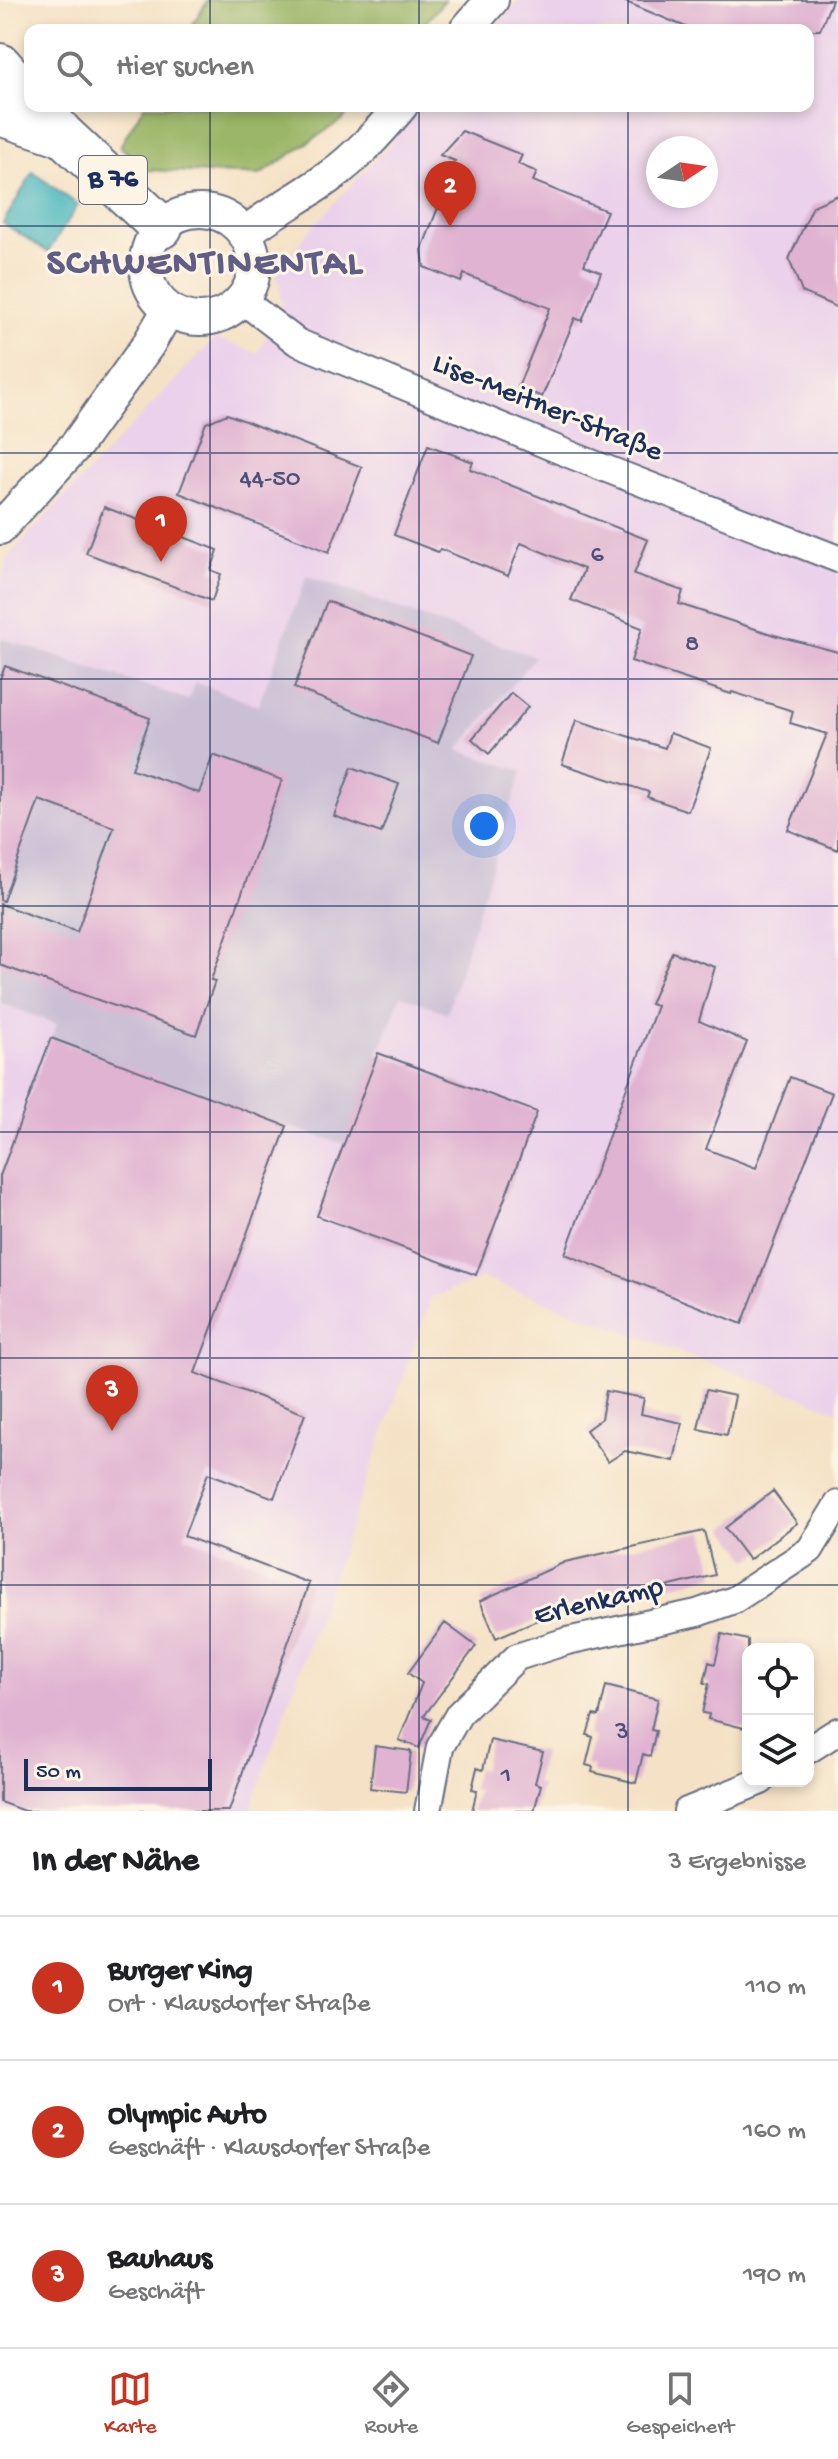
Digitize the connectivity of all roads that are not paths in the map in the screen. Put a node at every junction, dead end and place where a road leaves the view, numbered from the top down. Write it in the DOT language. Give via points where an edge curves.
graph roads {
  1 [pos="492,0"];
  2 [pos="471,24"];
  3 [pos="0,65"];
  4 [pos="24,92"];
  5 [pos="396,112"];
  6 [pos="0,114"];
  7 [pos="50,121"];
  8 [pos="161,227"];
  9 [pos="245,233"];
  10 [pos="242,300"];
  11 [pos="169,309"];
  12 [pos="0,528"];
  13 [pos="838,559"];
  14 [pos="838,1504"];
  15 [pos="838,1731"];
  16 [pos="814,1746"];
  17 [pos="746,1787"];
  18 [pos="428,1811"];
  19 [pos="687,1811"];
  1 -- 2 [label="street"];
  3 -- 4 [label="highway"];
  5 -- 9 [label="street" via="370,143 329,177"];
  6 -- 7 [label="highway, B 76"];
  7 -- 8 [label="highway, B 76"];
  8 -- 9 [label="street" via="181,214 204,210 220,214"];
  8 -- 11 [label="street" via="152,240 146,270 150,285"];
  9 -- 10 [label="street" via="254,267"];
  10 -- 11 [label="street" via="208,318"];
  10 -- 13 [label="street, Lise-Meitner-Straße" via="297,342"];
  11 -- 12 [label="street" via="77,444"];
  14 -- 18 [label="street, Erlenkamp" via="810,1550 734,1600 517,1657 459,1714 440,1747"];
  15 -- 16 [label="street"];
  17 -- 19 [label="street"];
}
